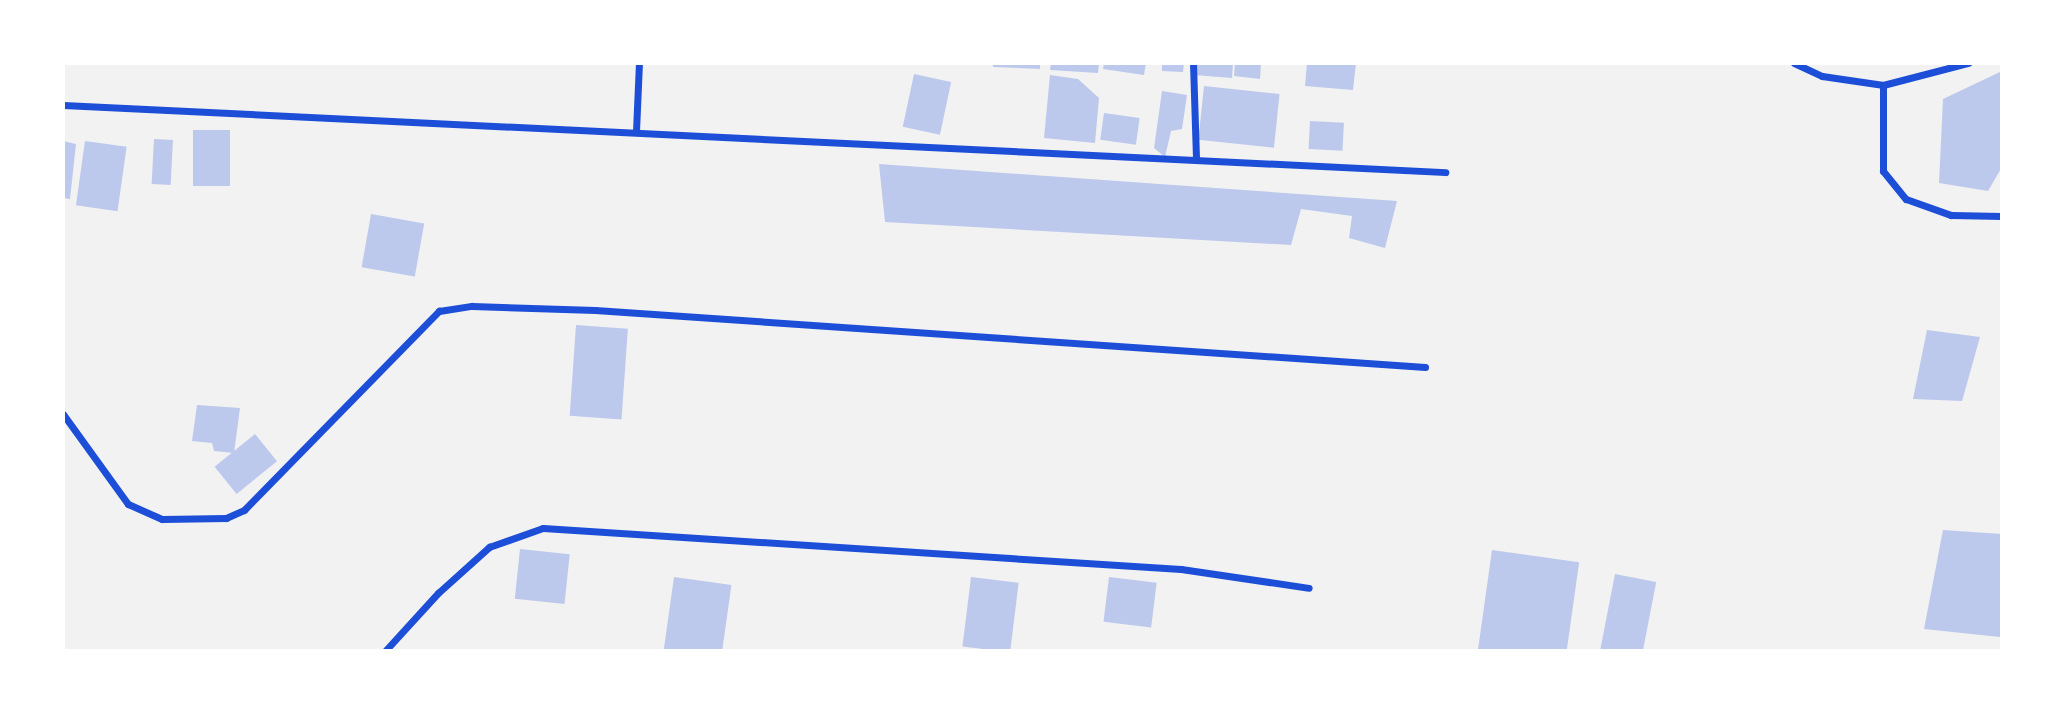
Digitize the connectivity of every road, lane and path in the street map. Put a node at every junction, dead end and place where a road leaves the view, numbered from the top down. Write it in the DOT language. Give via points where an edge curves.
graph roads {
  1 [pos="639,63"];
  2 [pos="1193,63"];
  3 [pos="1794,63"];
  4 [pos="1968,63"];
  5 [pos="1882,85"];
  6 [pos="63,105"];
  7 [pos="636,131"];
  8 [pos="1195,160"];
  9 [pos="1445,172"];
  10 [pos="2002,216"];
  11 [pos="1426,367"];
  12 [pos="63,414"];
  13 [pos="1309,588"];
  14 [pos="385,651"];
  1 -- 7 [label="street"];
  2 -- 8 [label="street"];
  3 -- 5 [label="street" via="1822,76"];
  4 -- 5 [label="street"];
  5 -- 10 [label="street" via="1883,171 1906,199 1951,215"];
  6 -- 7 [label="street"];
  7 -- 8 [label="street"];
  8 -- 9 [label="street"];
  11 -- 12 [label="street" via="595,310 472,306 439,311 244,510 226,517 162,519 128,504"];
  13 -- 14 [label="street" via="1181,569 543,528 489,547 438,593"];
}
